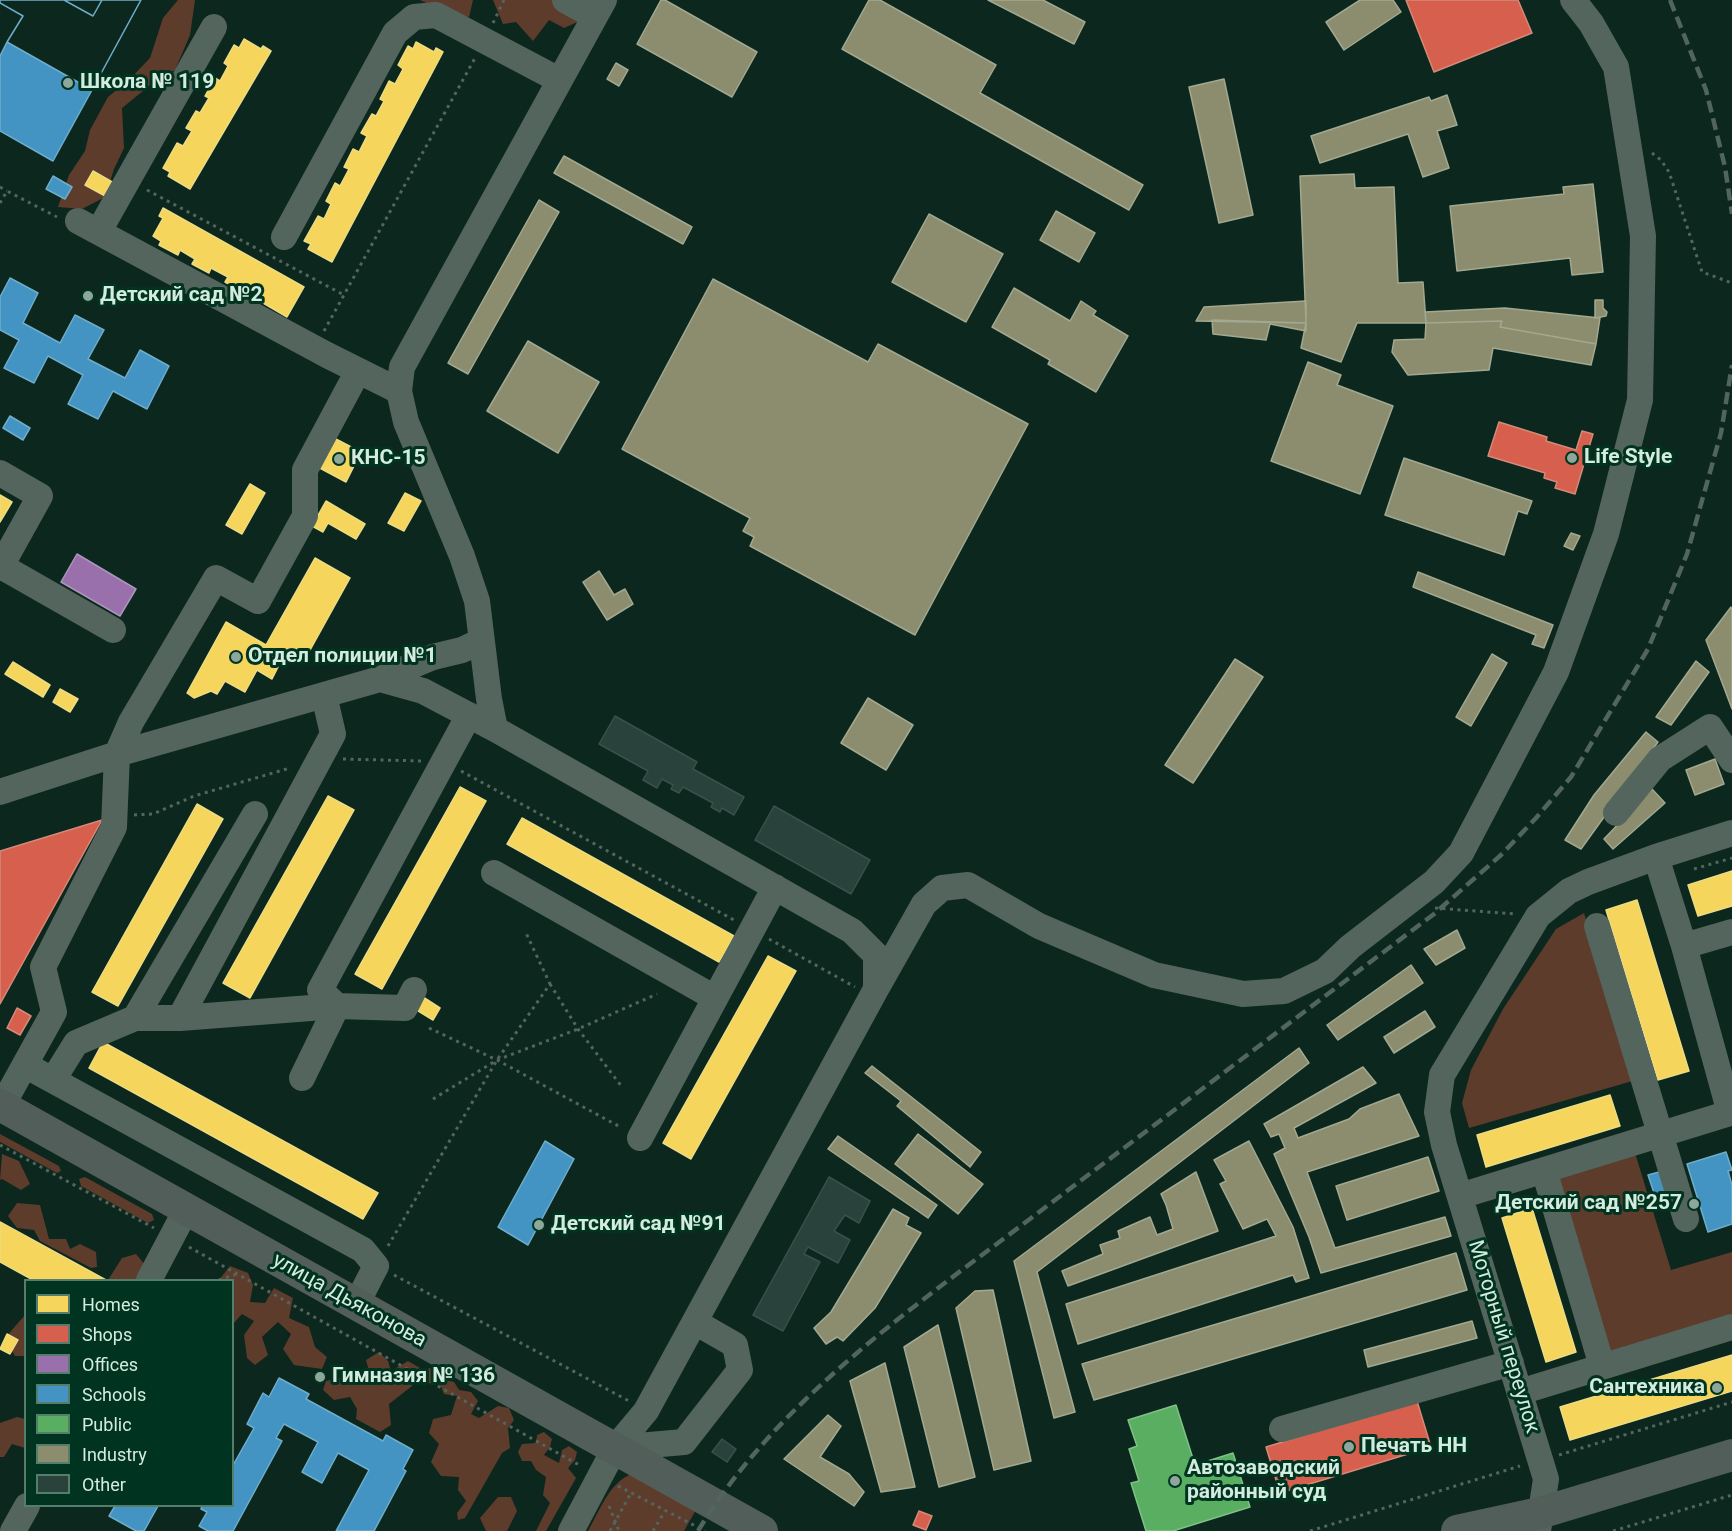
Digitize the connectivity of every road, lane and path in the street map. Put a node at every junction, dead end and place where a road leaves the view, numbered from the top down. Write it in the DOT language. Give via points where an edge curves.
graph roads {
  1 [pos="565,0"];
  2 [pos="1573,0"];
  3 [pos="599,8"];
  4 [pos="214,27"];
  5 [pos="484,40"];
  6 [pos="559,80"];
  7 [pos="1627,135"];
  8 [pos="128,180"];
  9 [pos="0,188"];
  10 [pos="7,191"];
  11 [pos="0,203"];
  12 [pos="89,226"];
  13 [pos="284,237"];
  14 [pos="1732,283"];
  15 [pos="344,295"];
  16 [pos="315,348"];
  17 [pos="358,371"];
  18 [pos="399,392"];
  19 [pos="0,473"];
  20 [pos="1,567"];
  21 [pos="112,630"];
  22 [pos="429,658"];
  23 [pos="478,659"];
  24 [pos="380,679"];
  25 [pos="324,695"];
  26 [pos="433,696"];
  27 [pos="463,712"];
  28 [pos="495,729"];
  29 [pos="117,754"];
  30 [pos="320,759"];
  31 [pos="1732,760"];
  32 [pos="444,762"];
  33 [pos="0,792"];
  34 [pos="1616,813"];
  35 [pos="255,814"];
  36 [pos="115,815"];
  37 [pos="1732,833"];
  38 [pos="1732,858"];
  39 [pos="1659,868"];
  40 [pos="494,873"];
  41 [pos="775,887"];
  42 [pos="1404,905"];
  43 [pos="1538,916"];
  44 [pos="1597,926"];
  45 [pos="752,930"];
  46 [pos="1732,932"];
  47 [pos="526,933"];
  48 [pos="1684,946"];
  49 [pos="550,984"];
  50 [pos="414,990"];
  51 [pos="875,993"];
  52 [pos="657,994"];
  53 [pos="715,998"];
  54 [pos="337,1006"];
  55 [pos="135,1018"];
  56 [pos="180,1018"];
  57 [pos="429,1028"];
  58 [pos="578,1029"];
  59 [pos="497,1060"];
  60 [pos="25,1065"];
  61 [pos="302,1078"];
  62 [pos="53,1080"];
  63 [pos="622,1087"];
  64 [pos="433,1099"];
  65 [pos="1,1106"];
  66 [pos="1662,1134"];
  67 [pos="640,1137"];
  68 [pos="0,1145"];
  69 [pos="1544,1170"];
  70 [pos="1460,1196"];
  71 [pos="186,1210"];
  72 [pos="1686,1219"];
  73 [pos="170,1237"];
  74 [pos="376,1266"];
  75 [pos="237,1274"];
  76 [pos="149,1279"];
  77 [pos="224,1279"];
  78 [pos="356,1305"];
  79 [pos="695,1322"];
  80 [pos="1732,1327"];
  81 [pos="1511,1363"];
  82 [pos="1602,1366"];
  83 [pos="1520,1392"];
  84 [pos="1732,1402"];
  85 [pos="646,1411"];
  86 [pos="1282,1429"];
  87 [pos="1732,1455"];
  88 [pos="1551,1457"];
  89 [pos="1531,1463"];
  90 [pos="602,1465"];
  91 [pos="631,1493"];
  92 [pos="1732,1495"];
  93 [pos="26,1507"];
  94 [pos="665,1511"];
  95 [pos="1539,1522"];
  96 [pos="13,1531"];
  97 [pos="571,1531"];
  98 [pos="610,1531"];
  99 [pos="653,1531"];
  100 [pos="705,1531"];
  101 [pos="762,1531"];
  102 [pos="1310,1531"];
  103 [pos="1457,1531"];
  104 [pos="1613,1531"];
  1 -- 3 [label="street"];
  2 -- 7 [label="street" via="1616,67"];
  3 -- 6 [label="street"];
  4 -- 8 [label="street"];
  5 -- 6 [label="street"];
  5 -- 13 [label="street" via="436,15 414,17 395,33"];
  5 -- 15 [label="path"];
  6 -- 18 [label="street" via="402,367"];
  7 -- 14 [label="path" via="1661,160 1669,172 1702,272"];
  7 -- 42 [label="street" via="1643,236 1640,400 1606,534 1556,672 1461,853 1434,882"];
  8 -- 12 [label="street"];
  8 -- 15 [label="path"];
  9 -- 10 [label="path"];
  10 -- 11 [label="path"];
  10 -- 12 [label="path" via="61,219"];
  12 -- 16 [label="street"];
  15 -- 16 [label="path"];
  16 -- 17 [label="street"];
  17 -- 18 [label="street"];
  17 -- 29 [label="street" via="305,470 305,516 258,601 216,578 131,722"];
  18 -- 23 [label="street" via="406,422 477,601"];
  19 -- 20 [label="street" via="40,496"];
  20 -- 21 [label="street"];
  22 -- 23 [label="street"];
  22 -- 24 [label="street"];
  22 -- 26 [label="street" via="424,668 425,683"];
  23 -- 27 [label="street" via="482,696"];
  23 -- 28 [label="street"];
  24 -- 25 [label="street"];
  24 -- 26 [label="street"];
  25 -- 29 [label="street"];
  25 -- 30 [label="street" via="333,734"];
  26 -- 27 [label="street"];
  27 -- 28 [label="street"];
  27 -- 32 [label="street"];
  28 -- 41 [label="street"];
  29 -- 33 [label="street"];
  29 -- 36 [label="street"];
  30 -- 32 [label="path"];
  30 -- 36 [label="path" via="194,796 153,814"];
  30 -- 56 [label="street"];
  31 -- 34 [label="street" via="1710,727 1660,759"];
  32 -- 45 [label="path"];
  32 -- 54 [label="street" via="320,990"];
  35 -- 55 [label="street"];
  36 -- 60 [label="street" via="114,826 43,967 54,1012"];
  37 -- 39 [label="street"];
  38 -- 39 [label="path"];
  39 -- 43 [label="street" via="1579,887"];
  39 -- 48 [label="street"];
  40 -- 53 [label="street"];
  41 -- 45 [label="street"];
  41 -- 51 [label="street" via="852,930 876,955"];
  42 -- 43 [label="path"];
  42 -- 51 [label="street" via="1325,971 1284,991 1243,994 1154,975 1039,926 968,885 942,888 924,904"];
  43 -- 70 [label="street, Моторный переулок" via="1442,1075 1437,1112"];
  44 -- 66 [label="street"];
  45 -- 51 [label="path"];
  45 -- 53 [label="street"];
  46 -- 48 [label="street"];
  47 -- 49 [label="path"];
  48 -- 66 [label="street" via="1730,1113"];
  49 -- 58 [label="path"];
  49 -- 59 [label="path"];
  50 -- 54 [label="street" via="405,1008"];
  51 -- 79 [label="street"];
  52 -- 58 [label="path"];
  53 -- 67 [label="street"];
  54 -- 56 [label="street"];
  54 -- 61 [label="street"];
  55 -- 56 [label="street"];
  55 -- 62 [label="street" via="76,1042"];
  57 -- 59 [label="path"];
  58 -- 59 [label="path"];
  58 -- 63 [label="path"];
  59 -- 64 [label="path"];
  59 -- 67 [label="path"];
  59 -- 74 [label="path"];
  60 -- 62 [label="street"];
  60 -- 65 [label="street"];
  62 -- 74 [label="street" via="363,1250"];
  65 -- 71 [label="main road, улица Дьяконова"];
  66 -- 69 [label="street"];
  66 -- 72 [label="street"];
  68 -- 73 [label="path"];
  69 -- 70 [label="street"];
  69 -- 82 [label="street"];
  70 -- 81 [label="street, Моторный переулок"];
  71 -- 73 [label="street"];
  71 -- 78 [label="main road, улица Дьяконова"];
  73 -- 75 [label="path"];
  73 -- 76 [label="street"];
  74 -- 78 [label="street"];
  74 -- 85 [label="path"];
  75 -- 77 [label="path"];
  75 -- 90 [label="path"];
  78 -- 90 [label="main road, улица Дьяконова"];
  79 -- 85 [label="street"];
  79 -- 90 [label="street" via="735,1345 740,1370 684,1442"];
  80 -- 82 [label="street"];
  81 -- 83 [label="street, Моторный переулок"];
  81 -- 86 [label="street"];
  82 -- 83 [label="street"];
  83 -- 95 [label="street, Моторный переулок" via="1546,1479"];
  84 -- 88 [label="path"];
  85 -- 90 [label="street"];
  87 -- 95 [label="main road"];
  89 -- 102 [label="path"];
  90 -- 91 [label="path"];
  90 -- 97 [label="street"];
  90 -- 101 [label="main road, улица Дьяконова"];
  91 -- 94 [label="path"];
  91 -- 98 [label="path"];
  92 -- 104 [label="path"];
  93 -- 96 [label="street"];
  94 -- 99 [label="path"];
  94 -- 100 [label="path"];
  95 -- 103 [label="main road"];
}
